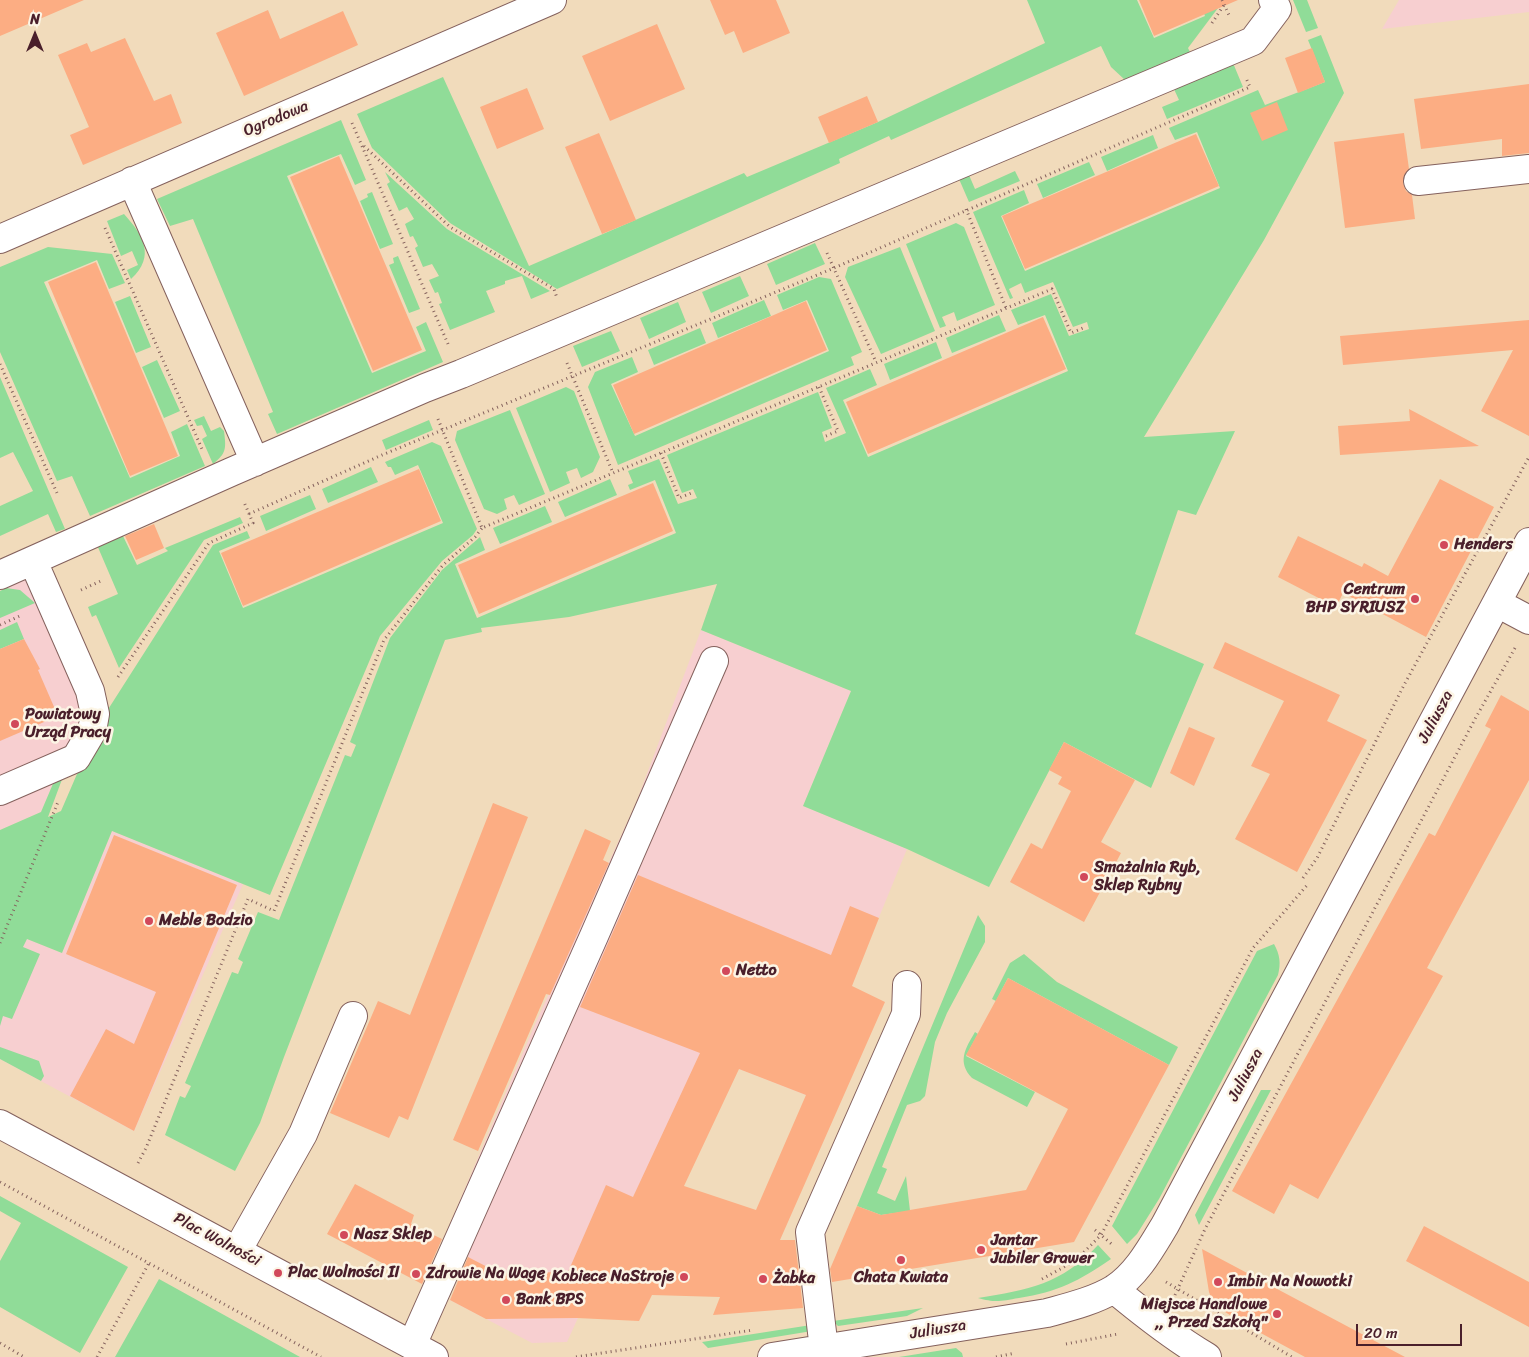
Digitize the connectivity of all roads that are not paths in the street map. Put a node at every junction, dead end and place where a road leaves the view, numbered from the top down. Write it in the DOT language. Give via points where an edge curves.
graph roads {
  1 [pos="552,0"];
  2 [pos="1274,0"];
  3 [pos="1529,170"];
  4 [pos="132,181"];
  5 [pos="1418,181"];
  6 [pos="0,239"];
  7 [pos="233,471"];
  8 [pos="1529,542"];
  9 [pos="33,561"];
  10 [pos="0,576"];
  11 [pos="1497,603"];
  12 [pos="1524,631"];
  13 [pos="714,660"];
  14 [pos="0,791"];
  15 [pos="907,985"];
  16 [pos="353,1016"];
  17 [pos="0,1124"];
  18 [pos="237,1252"];
  19 [pos="1114,1289"];
  20 [pos="824,1349"];
  21 [pos="1177,1350"];
  22 [pos="423,1351"];
  23 [pos="772,1357"];
  24 [pos="1207,1357"];
  1 -- 4 [label="street, Ogrodowa"];
  2 -- 7 [label="street" via="1277,9 1253,41"];
  3 -- 5 [label="street"];
  4 -- 6 [label="street, Ogrodowa"];
  4 -- 7 [label="street"];
  7 -- 9 [label="street"];
  8 -- 11 [label="street, Juliusza"];
  9 -- 10 [label="street"];
  9 -- 14 [label="street" via="90,691 95,714 92,731 76,758"];
  11 -- 12 [label="street"];
  11 -- 19 [label="street, Juliusza" via="1166,1226 1138,1266"];
  13 -- 22 [label="street" via="594,936"];
  15 -- 20 [label="street" via="906,1014 810,1232"];
  16 -- 18 [label="street" via="303,1134"];
  17 -- 18 [label="street, Plac Wolności"];
  18 -- 22 [label="street, Plac Wolności"];
  19 -- 20 [label="street, Juliusza" via="1048,1313"];
  19 -- 21 [label="street" via="1152,1321"];
  20 -- 23 [label="street, Juliusza"];
  21 -- 24 [label="street"];
}
